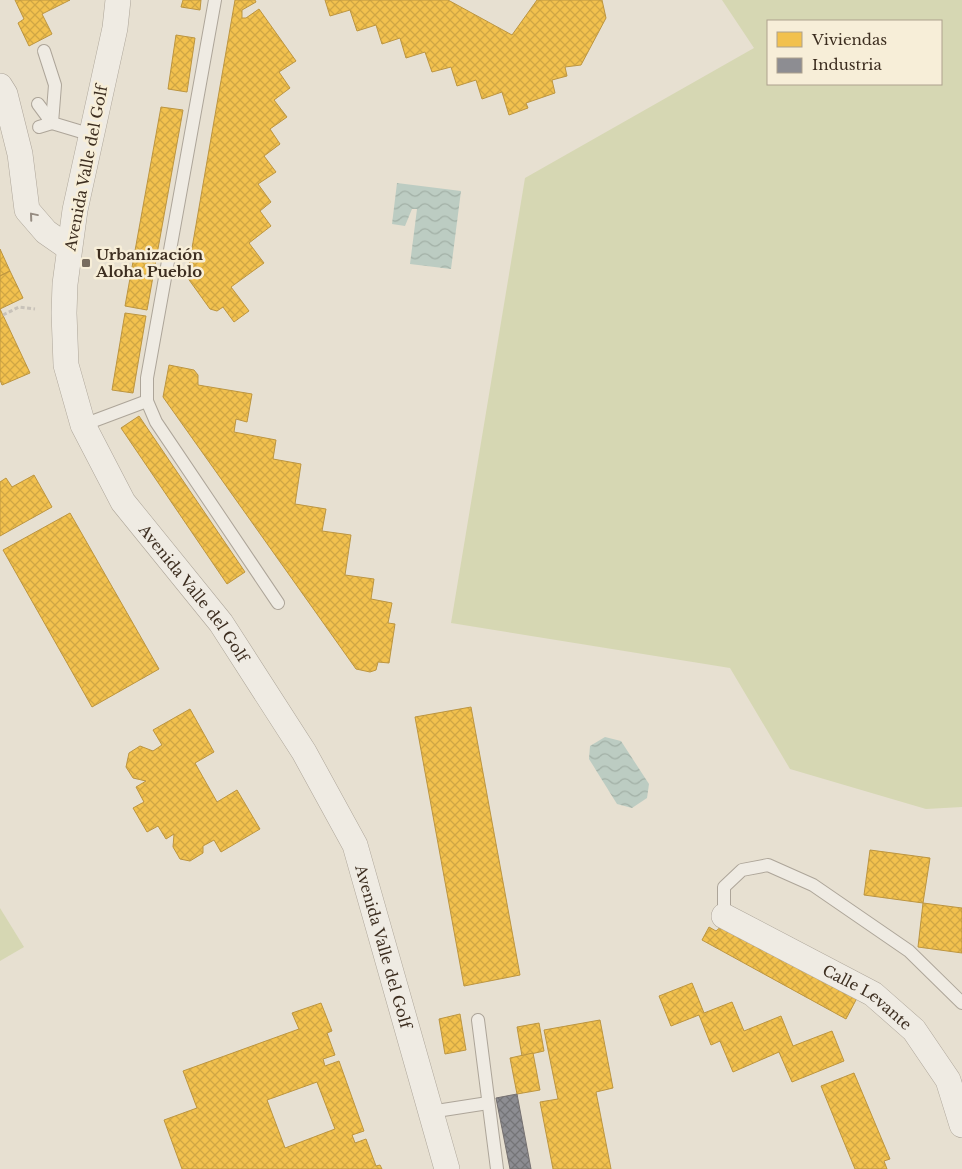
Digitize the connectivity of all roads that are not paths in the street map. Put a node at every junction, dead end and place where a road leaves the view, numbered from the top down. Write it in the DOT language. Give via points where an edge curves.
graph roads {
  1 [pos="118,0"];
  2 [pos="215,0"];
  3 [pos="44,51"];
  4 [pos="0,86"];
  5 [pos="38,104"];
  6 [pos="52,123"];
  7 [pos="39,127"];
  8 [pos="92,135"];
  9 [pos="69,248"];
  10 [pos="147,401"];
  11 [pos="83,425"];
  12 [pos="278,603"];
  13 [pos="724,916"];
  14 [pos="962,1004"];
  15 [pos="478,1020"];
  16 [pos="488,1103"];
  17 [pos="430,1112"];
  18 [pos="962,1125"];
  19 [pos="446,1169"];
  20 [pos="497,1169"];
  1 -- 8 [label="street, Avenida Valle del Golf"];
  2 -- 10 [label="lane" via="149,369"];
  3 -- 6 [label="lane" via="56,85"];
  9 -- 4 [label="street, one-way" via="46,232 27,210 20,154 5,94"];
  5 -- 6 [label="lane"];
  6 -- 7 [label="lane"];
  6 -- 8 [label="lane"];
  8 -- 9 [label="street, Avenida Valle del Golf"];
  9 -- 11 [label="street, Avenida Valle del Golf" via="64,313 66,365"];
  10 -- 11 [label="lane"];
  10 -- 12 [label="lane" via="156,422"];
  11 -- 17 [label="street, Avenida Valle del Golf" via="123,502 221,623 304,752 355,845"];
  13 -- 14 [label="lane" via="724,887 742,870 768,865 813,885 908,951"];
  13 -- 18 [label="street, Calle Levante" via="873,994 914,1030 948,1080"];
  15 -- 16 [label="lane"];
  16 -- 17 [label="lane"];
  16 -- 20 [label="lane"];
  17 -- 19 [label="street, Avenida Valle del Golf"];
}
